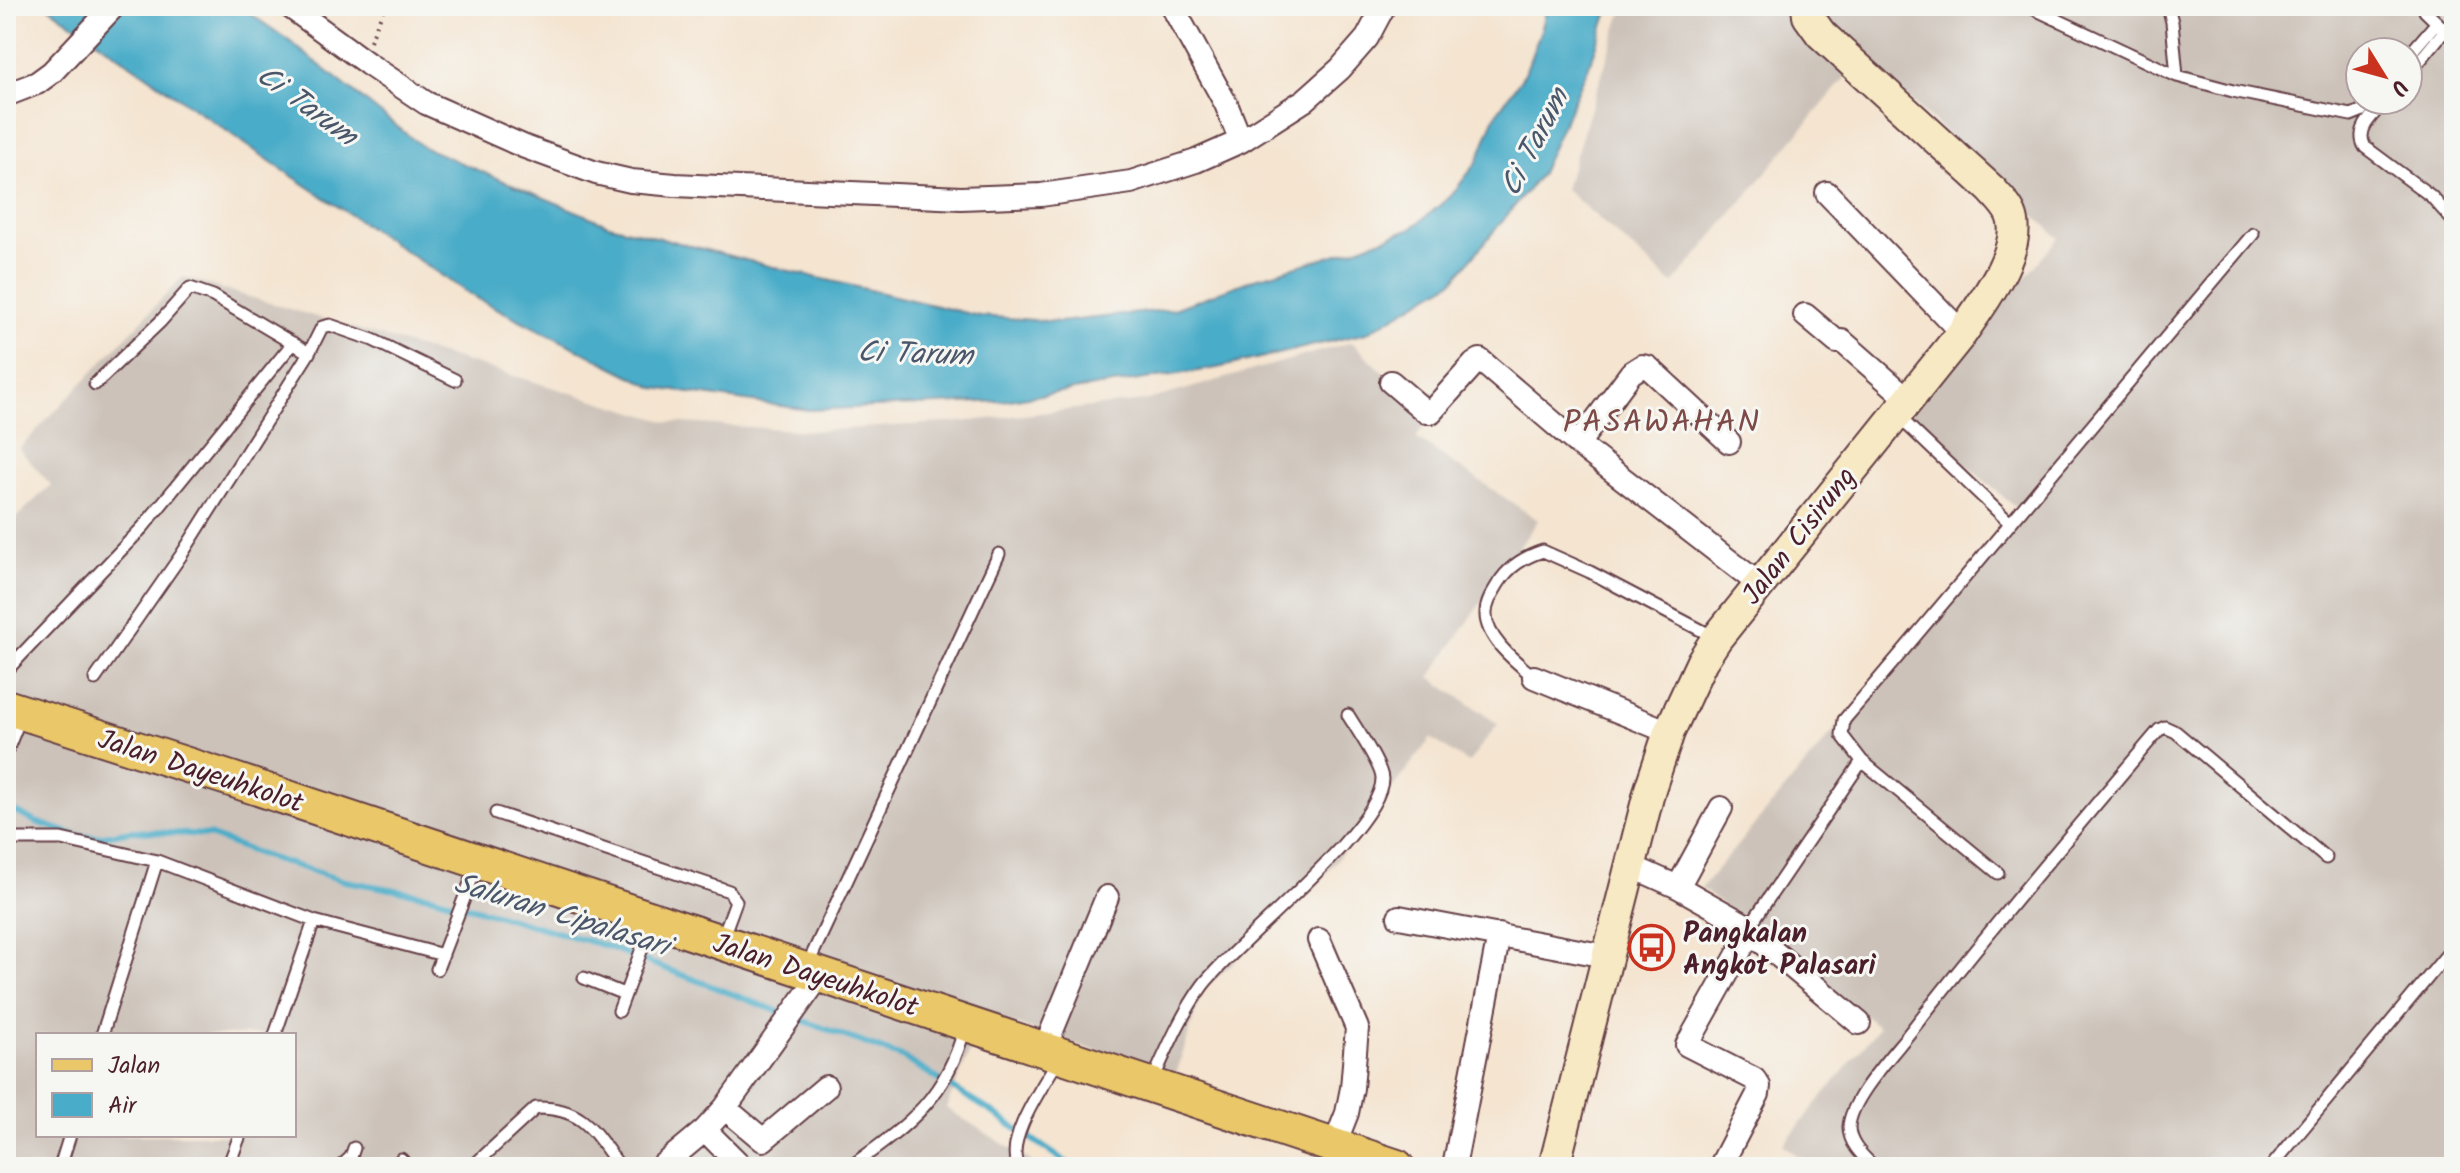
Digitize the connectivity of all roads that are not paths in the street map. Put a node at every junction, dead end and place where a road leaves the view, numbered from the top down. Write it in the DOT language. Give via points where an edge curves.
graph roads {
  1 [pos="114,6"];
  2 [pos="289,6"];
  3 [pos="1172,6"];
  4 [pos="1384,6"];
  5 [pos="1807,6"];
  6 [pos="2028,6"];
  7 [pos="2168,6"];
  8 [pos="2424,6"];
  9 [pos="2446,30"];
  10 [pos="2424,45"];
  11 [pos="2424,56"];
  12 [pos="2177,76"];
  13 [pos="6,95"];
  14 [pos="2344,114"];
  15 [pos="2373,116"];
  16 [pos="1241,141"];
  17 [pos="1827,193"];
  18 [pos="2454,222"];
  19 [pos="2253,234"];
  20 [pos="1805,315"];
  21 [pos="1962,333"];
  22 [pos="293,343"];
  23 [pos="309,353"];
  24 [pos="455,380"];
  25 [pos="1391,382"];
  26 [pos="95,384"];
  27 [pos="1902,407"];
  28 [pos="1729,442"];
  29 [pos="1578,444"];
  30 [pos="2010,523"];
  31 [pos="999,554"];
  32 [pos="1759,584"];
  33 [pos="1717,638"];
  34 [pos="7,667"];
  35 [pos="1534,677"];
  36 [pos="95,679"];
  37 [pos="14,709"];
  38 [pos="1348,715"];
  39 [pos="1669,732"];
  40 [pos="6,753"];
  41 [pos="1862,761"];
  42 [pos="1721,808"];
  43 [pos="496,813"];
  44 [pos="6,839"];
  45 [pos="2326,858"];
  46 [pos="157,861"];
  47 [pos="1631,866"];
  48 [pos="475,871"];
  49 [pos="1998,873"];
  50 [pos="1678,887"];
  51 [pos="1107,897"];
  52 [pos="1399,917"];
  53 [pos="314,921"];
  54 [pos="1749,929"];
  55 [pos="648,931"];
  56 [pos="1499,935"];
  57 [pos="1319,940"];
  58 [pos="720,942"];
  59 [pos="2454,946"];
  60 [pos="443,955"];
  61 [pos="1606,956"];
  62 [pos="437,969"];
  63 [pos="813,973"];
  64 [pos="584,978"];
  65 [pos="624,994"];
  66 [pos="619,1011"];
  67 [pos="1859,1023"];
  68 [pos="966,1024"];
  69 [pos="103,1033"];
  70 [pos="276,1033"];
  71 [pos="1052,1054"];
  72 [pos="826,1087"];
  73 [pos="1150,1087"];
  74 [pos="725,1108"];
  75 [pos="705,1130"];
  76 [pos="69,1137"];
  77 [pos="239,1137"];
  78 [pos="1334,1146"];
  79 [pos="354,1148"];
  80 [pos="1379,1164"];
  81 [pos="663,1165"];
  82 [pos="60,1167"];
  83 [pos="228,1167"];
  84 [pos="340,1167"];
  85 [pos="472,1167"];
  86 [pos="620,1167"];
  87 [pos="742,1167"];
  88 [pos="850,1167"];
  89 [pos="1019,1167"];
  90 [pos="1454,1167"];
  91 [pos="1554,1167"];
  92 [pos="1720,1167"];
  93 [pos="1874,1167"];
  94 [pos="2271,1167"];
  1 -- 13 [label="street" via="52,72"];
  2 -- 16 [label="street" via="440,109 525,147 631,181 946,198 1041,195 1131,182"];
  3 -- 16 [label="street"];
  4 -- 16 [label="street" via="1367,38 1340,69 1305,100"];
  5 -- 21 [label="main road, Jalan Cisirung" via="1814,27 1992,190 2011,216 2014,235 2009,253"];
  6 -- 12 [label="lane"];
  7 -- 12 [label="lane"];
  8 -- 9 [label="lane"];
  9 -- 10 [label="lane"];
  9 -- 11 [label="lane"];
  12 -- 14 [label="lane"];
  15 -- 18 [label="lane" via="2361,130 2365,147 2431,196"];
  17 -- 21 [label="street"];
  19 -- 30 [label="lane"];
  20 -- 27 [label="street" via="1842,341"];
  21 -- 27 [label="main road, Jalan Cisirung"];
  22 -- 23 [label="lane"];
  22 -- 26 [label="lane" via="190,288"];
  22 -- 34 [label="lane" via="143,527"];
  23 -- 24 [label="lane" via="322,327 330,325"];
  23 -- 36 [label="lane" via="182,554"];
  25 -- 29 [label="street" via="1428,413 1480,360"];
  27 -- 30 [label="lane"];
  27 -- 32 [label="main road, Jalan Cisirung"];
  28 -- 29 [label="street" via="1642,366 1631,373"];
  29 -- 32 [label="street"];
  30 -- 41 [label="lane" via="1844,720 1842,735"];
  31 -- 63 [label="lane"];
  32 -- 33 [label="main road, Jalan Cisirung"];
  33 -- 35 [label="lane" via="1543,551 1518,561 1501,578 1486,612 1497,639"];
  33 -- 39 [label="main road, Jalan Cisirung"];
  35 -- 39 [label="street"];
  37 -- 40 [label="lane"];
  37 -- 48 [label="main road, Jalan Dayeuhkolot"];
  38 -- 73 [label="lane" via="1382,776 1380,792 1309,881 1202,987"];
  39 -- 47 [label="main road, Jalan Cisirung"];
  41 -- 49 [label="lane"];
  41 -- 54 [label="lane"];
  42 -- 50 [label="street"];
  43 -- 58 [label="lane" via="729,891 736,901"];
  44 -- 46 [label="lane" via="61,839"];
  45 -- 93 [label="lane" via="2176,732 2159,730 1973,952 1854,1109 1849,1128 1856,1149"];
  46 -- 53 [label="lane"];
  46 -- 69 [label="lane"];
  47 -- 50 [label="street"];
  47 -- 61 [label="main road, Jalan Cisirung"];
  48 -- 55 [label="main road, Jalan Dayeuhkolot"];
  48 -- 60 [label="lane"];
  50 -- 54 [label="street"];
  51 -- 71 [label="street"];
  52 -- 56 [label="street"];
  53 -- 60 [label="lane"];
  53 -- 70 [label="lane"];
  54 -- 67 [label="street"];
  54 -- 92 [label="street" via="1687,1045 1759,1086"];
  55 -- 58 [label="main road, Jalan Dayeuhkolot"];
  55 -- 65 [label="lane"];
  56 -- 61 [label="street"];
  56 -- 90 [label="street"];
  57 -- 78 [label="street" via="1357,1028 1352,1088"];
  58 -- 63 [label="main road, Jalan Dayeuhkolot"];
  59 -- 94 [label="lane"];
  60 -- 62 [label="lane"];
  61 -- 91 [label="main road, Jalan Cisirung"];
  63 -- 68 [label="main road, Jalan Dayeuhkolot"];
  63 -- 74 [label="street" via="796,1008"];
  64 -- 65 [label="lane"];
  65 -- 66 [label="lane"];
  68 -- 71 [label="main road, Jalan Dayeuhkolot"];
  68 -- 88 [label="lane" via="940,1089 913,1118"];
  71 -- 73 [label="main road, Jalan Dayeuhkolot"];
  71 -- 89 [label="lane" via="1013,1150"];
  72 -- 74 [label="street" via="763,1140"];
  73 -- 78 [label="main road, Jalan Dayeuhkolot"];
  74 -- 75 [label="street"];
  75 -- 81 [label="street"];
  75 -- 87 [label="street"];
  76 -- 82 [label="lane"];
  77 -- 83 [label="lane"];
  78 -- 80 [label="main road, Jalan Dayeuhkolot"];
  79 -- 84 [label="lane"];
  85 -- 86 [label="lane" via="536,1108 558,1108 591,1129"];
}
